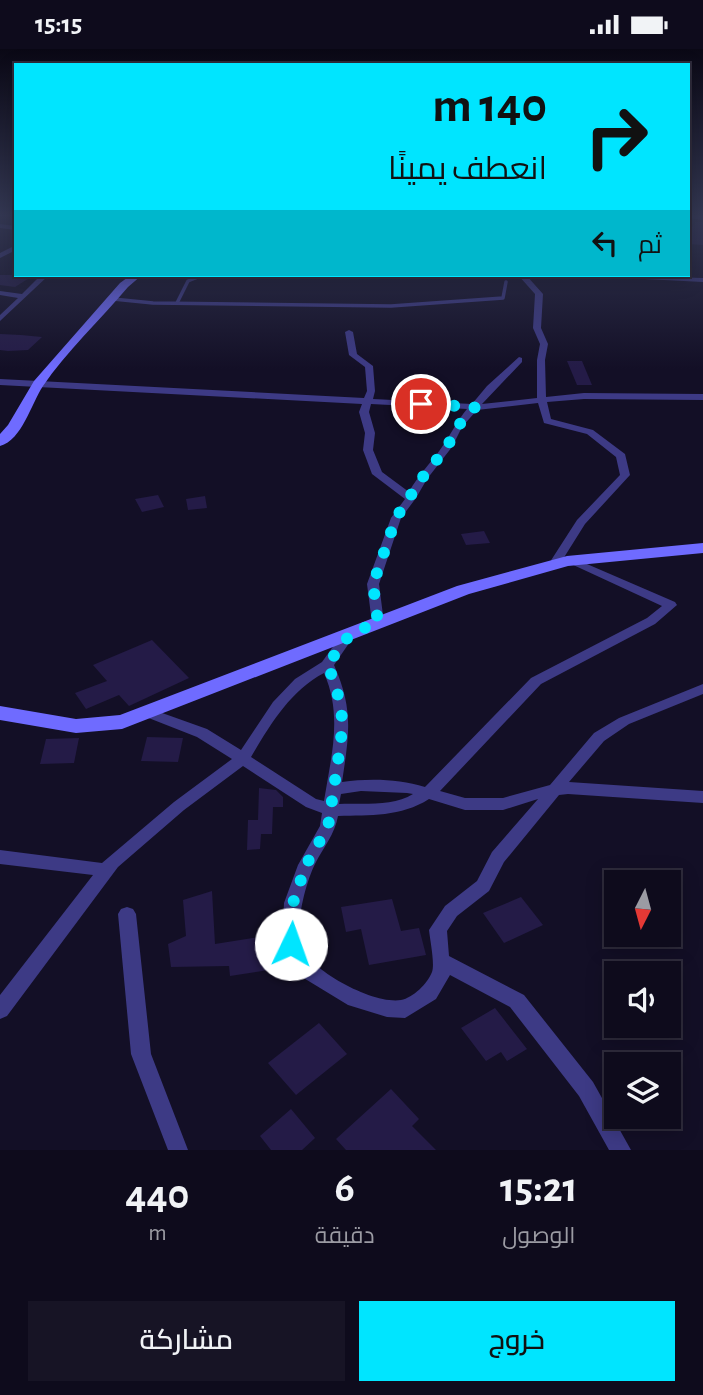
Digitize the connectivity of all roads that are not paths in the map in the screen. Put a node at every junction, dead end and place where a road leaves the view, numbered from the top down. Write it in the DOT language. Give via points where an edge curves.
graph roads {
  1 [pos="43,277"];
  2 [pos="131,277"];
  3 [pos="262,277"];
  4 [pos="525,277"];
  5 [pos="644,277"];
  6 [pos="703,280"];
  7 [pos="506,282"];
  8 [pos="0,293"];
  9 [pos="22,296"];
  10 [pos="113,299"];
  11 [pos="177,303"];
  12 [pos="0,319"];
  13 [pos="349,332"];
  14 [pos="519,360"];
  15 [pos="0,382"];
  16 [pos="38,384"];
  17 [pos="703,397"];
  18 [pos="368,400"];
  19 [pos="542,400"];
  20 [pos="475,407"];
  21 [pos="0,427"];
  22 [pos="14,427"];
  23 [pos="0,442"];
  24 [pos="411,498"];
  25 [pos="703,548"];
  26 [pos="573,561"];
  27 [pos="554,565"];
  28 [pos="378,623"];
  29 [pos="351,633"];
  30 [pos="327,665"];
  31 [pos="703,689"];
  32 [pos="146,712"];
  33 [pos="0,713"];
  34 [pos="243,759"];
  35 [pos="334,789"];
  36 [pos="552,791"];
  37 [pos="429,792"];
  38 [pos="703,797"];
  39 [pos="331,810"];
  40 [pos="0,857"];
  41 [pos="106,870"];
  42 [pos="128,914"];
  43 [pos="441,961"];
  44 [pos="0,1010"];
  45 [pos="178,1150"];
  46 [pos="621,1150"];
  1 -- 9 [label="street"];
  2 -- 10 [label="street"];
  3 -- 11 [label="lane" via="198,277 188,281"];
  4 -- 19 [label="street" via="540,294 537,328 544,344"];
  5 -- 6 [label="street"];
  7 -- 11 [label="lane" via="503,298 391,306"];
  8 -- 9 [label="street"];
  9 -- 12 [label="street"];
  10 -- 11 [label="lane"];
  10 -- 16 [label="street"];
  13 -- 18 [label="street" via="353,355 369,366"];
  14 -- 20 [label="street"];
  15 -- 16 [label="street"];
  16 -- 18 [label="street"];
  16 -- 22 [label="street"];
  17 -- 19 [label="street"];
  18 -- 20 [label="street"];
  18 -- 24 [label="street" via="364,412 370,433 368,450 377,474"];
  19 -- 20 [label="street"];
  19 -- 27 [label="street" via="547,421 590,432 621,456 625,475 581,522"];
  20 -- 24 [label="street"];
  21 -- 22 [label="street"];
  22 -- 23 [label="street"];
  24 -- 28 [label="street" via="396,518 373,584"];
  25 -- 26 [label="street"];
  26 -- 27 [label="street"];
  26 -- 37 [label="street" via="671,605 651,621 536,681"];
  27 -- 28 [label="street" via="463,590"];
  28 -- 29 [label="street"];
  29 -- 30 [label="street"];
  29 -- 32 [label="street"];
  30 -- 34 [label="street" via="310,673 285,697"];
  30 -- 35 [label="street" via="343,723"];
  31 -- 36 [label="street" via="624,721 600,737"];
  32 -- 33 [label="street" via="122,722 76,726"];
  32 -- 34 [label="street" via="202,733"];
  34 -- 39 [label="street" via="311,803"];
  34 -- 41 [label="street" via="170,813"];
  35 -- 37 [label="street" via="361,785"];
  35 -- 39 [label="street"];
  36 -- 37 [label="street" via="503,804 465,804"];
  36 -- 38 [label="street" via="568,788"];
  36 -- 43 [label="street" via="498,857 483,886 451,911 438,930"];
  37 -- 39 [label="street" via="410,804"];
  39 -- 43 [label="street" via="328,827 306,865 293,903 291,944 308,971 355,999 405,1009 429,993 443,972"];
  40 -- 41 [label="street"];
  41 -- 44 [label="street"];
  42 -- 45 [label="street" via="141,1054"];
  43 -- 46 [label="street" via="517,1001 586,1089"];
}
